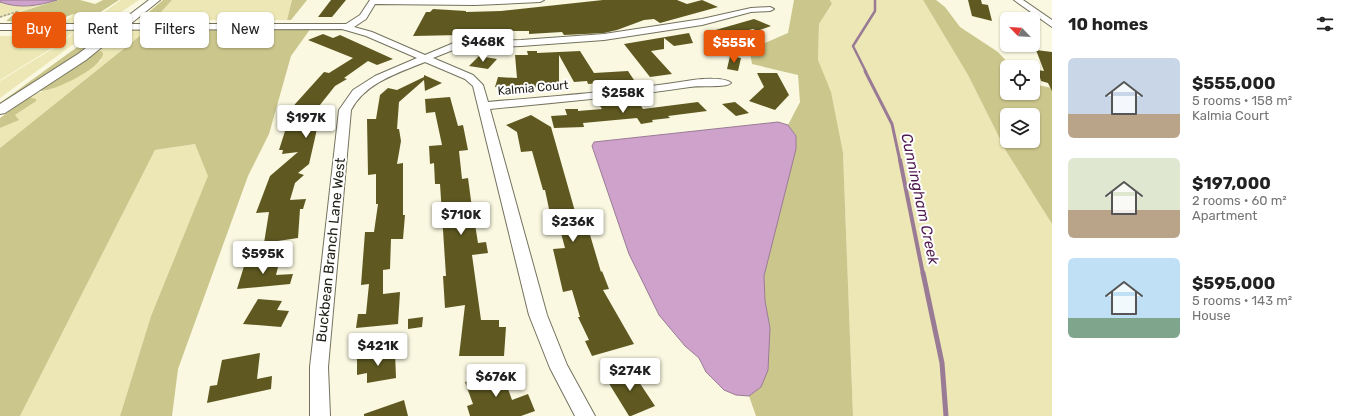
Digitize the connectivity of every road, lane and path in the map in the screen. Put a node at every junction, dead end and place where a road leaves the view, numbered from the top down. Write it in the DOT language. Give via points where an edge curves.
graph roads {
  1 [pos="142,0"];
  2 [pos="155,0"];
  3 [pos="540,0"];
  4 [pos="1018,0"];
  5 [pos="373,1"];
  6 [pos="770,9"];
  7 [pos="20,11"];
  8 [pos="124,12"];
  9 [pos="0,17"];
  10 [pos="132,19"];
  11 [pos="1052,24"];
  12 [pos="74,26"];
  13 [pos="132,26"];
  14 [pos="0,27"];
  15 [pos="348,27"];
  16 [pos="94,48"];
  17 [pos="58,58"];
  18 [pos="425,58"];
  19 [pos="726,83"];
  20 [pos="0,100"];
  21 [pos="484,106"];
  22 [pos="0,110"];
  23 [pos="320,416"];
  24 [pos="585,416"];
  1 -- 8 [label="street"];
  2 -- 10 [label="street"];
  3 -- 5 [label="street" via="475,3"];
  4 -- 11 [label="street"];
  5 -- 15 [label="street" via="363,17"];
  6 -- 18 [label="street, Buckbean Branch Lane West" via="751,10 689,24 604,37 456,45"];
  7 -- 9 [label="path"];
  12 -- 14 [label="street"];
  13 -- 15 [label="street"];
  15 -- 18 [label="street"];
  16 -- 22 [label="street"];
  17 -- 20 [label="street"];
  18 -- 21 [label="street" via="475,80"];
  18 -- 23 [label="street, Buckbean Branch Lane West" via="364,87 353,97 345,110 319,367"];
  19 -- 21 [label="street, Kalmia Court" via="700,82 650,90"];
  21 -- 24 [label="street" via="538,315 559,368"];
}
